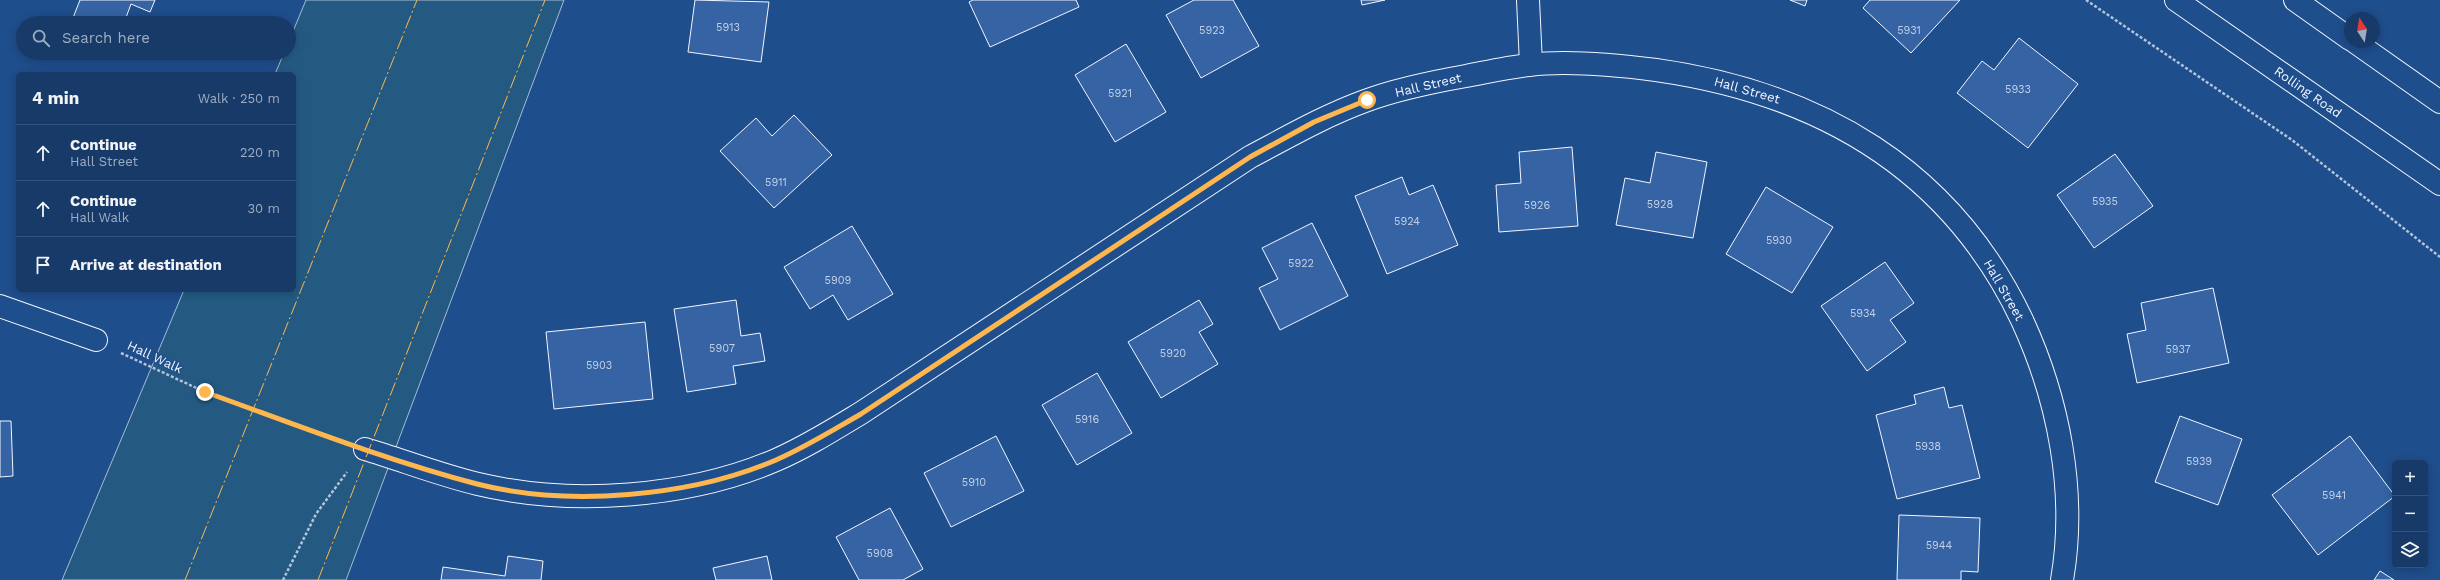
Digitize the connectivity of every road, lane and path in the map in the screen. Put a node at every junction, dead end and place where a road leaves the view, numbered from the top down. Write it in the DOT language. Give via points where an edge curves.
graph roads {
  1 [pos="1528,0"];
  2 [pos="2086,0"];
  3 [pos="2176,0"];
  4 [pos="2295,0"];
  5 [pos="2344,35"];
  6 [pos="2363,48"];
  7 [pos="1531,64"];
  8 [pos="2440,102"];
  9 [pos="2440,184"];
  10 [pos="2440,257"];
  11 [pos="0,306"];
  12 [pos="96,340"];
  13 [pos="365,449"];
  14 [pos="284,580"];
  15 [pos="2062,580"];
  1 -- 7 [label="street"];
  2 -- 10 [label="path" via="2292,140"];
  3 -- 9 [label="street, Rolling Road"];
  4 -- 5 [label="street"];
  6 -- 8 [label="street"];
  7 -- 13 [label="street, Hall Street" via="1423,84 1367,100 1314,122 1250,157 861,414 814,442 741,473 664,490 609,496 535,493 478,484"];
  7 -- 15 [label="street, Hall Street" via="1613,64 1696,76 1754,90 1800,106 1844,128 1890,157 1923,184 1956,219 1990,262 2012,298 2035,348 2052,400 2062,446 2067,494 2067,550"];
  11 -- 12 [label="street"];
  12 -- 13 [label="path, Hall Walk" via="205,392"];
  13 -- 14 [label="path" via="316,514"];
}
